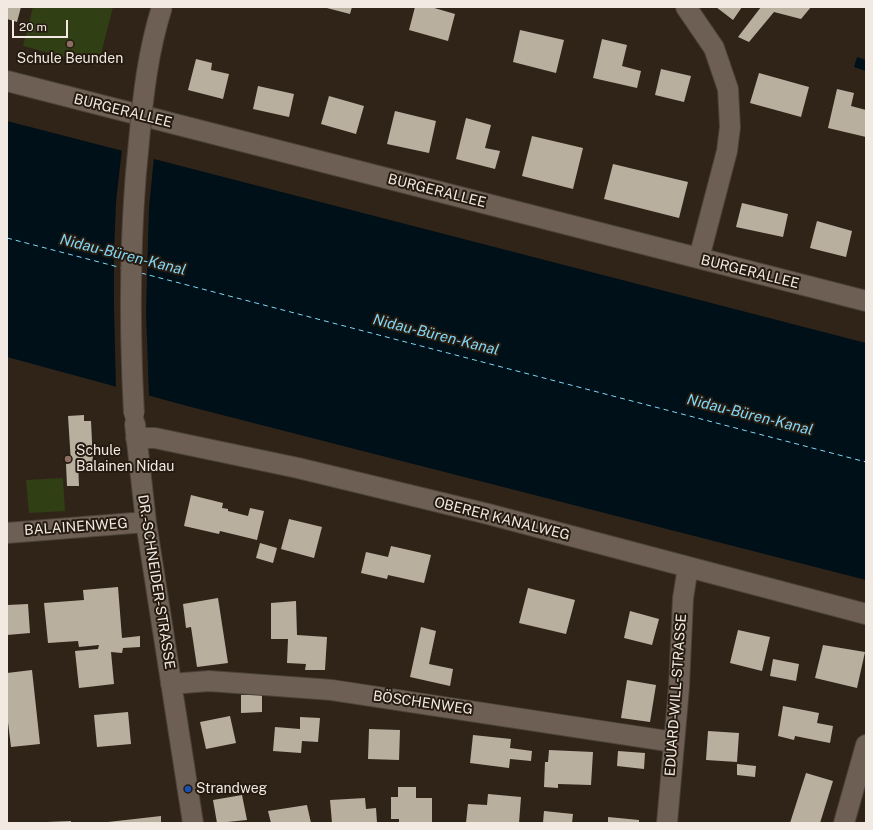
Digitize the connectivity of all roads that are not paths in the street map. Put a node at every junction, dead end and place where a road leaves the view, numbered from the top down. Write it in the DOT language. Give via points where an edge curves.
graph roads {
  1 [pos="162,7"];
  2 [pos="686,7"];
  3 [pos="7,81"];
  4 [pos="699,258"];
  5 [pos="866,301"];
  6 [pos="136,438"];
  7 [pos="146,522"];
  8 [pos="7,533"];
  9 [pos="688,567"];
  10 [pos="866,614"];
  11 [pos="171,684"];
  12 [pos="674,742"];
  13 [pos="866,745"];
  14 [pos="193,823"];
  15 [pos="667,823"];
  16 [pos="844,823"];
  1 -- 6 [label="street, DR.-SCHNEIDER-STRASSE, bridge" via="150,48 133,201 130,318"];
  2 -- 4 [label="street" via="714,48 728,89 730,127 727,151"];
  3 -- 4 [label="street, BURGERALLEE"];
  4 -- 5 [label="street, BURGERALLEE"];
  6 -- 7 [label="street, DR.-SCHNEIDER-STRASSE"];
  6 -- 9 [label="street, OBERER KANALWEG" via="155,438 298,468 488,514"];
  7 -- 8 [label="street, BALAINENWEG"];
  7 -- 11 [label="street, DR.-SCHNEIDER-STRASSE"];
  9 -- 10 [label="street, OBERER KANALWEG"];
  9 -- 12 [label="street, EDUARD-WILL-STRASSE" via="683,598"];
  11 -- 12 [label="street, BÖSCHENWEG" via="209,681 332,690"];
  11 -- 14 [label="street, DR.-SCHNEIDER-STRASSE"];
  12 -- 15 [label="street, EDUARD-WILL-STRASSE"];
  13 -- 16 [label="street"];
}
